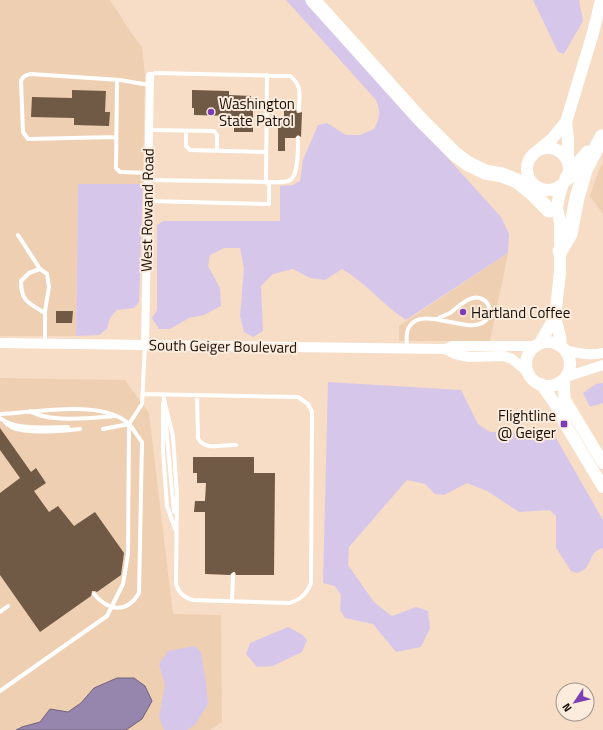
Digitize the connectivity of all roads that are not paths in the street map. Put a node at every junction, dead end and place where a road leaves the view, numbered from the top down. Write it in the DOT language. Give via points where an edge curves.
graph roads {
  1 [pos="313,0"];
  2 [pos="601,0"];
  3 [pos="267,75"];
  4 [pos="150,76"];
  5 [pos="117,80"];
  6 [pos="149,85"];
  7 [pos="299,110"];
  8 [pos="566,122"];
  9 [pos="149,130"];
  10 [pos="186,131"];
  11 [pos="603,136"];
  12 [pos="116,137"];
  13 [pos="298,138"];
  14 [pos="540,150"];
  15 [pos="217,151"];
  16 [pos="266,152"];
  17 [pos="476,166"];
  18 [pos="566,175"];
  19 [pos="148,176"];
  20 [pos="266,182"];
  21 [pos="533,182"];
  22 [pos="148,201"];
  23 [pos="549,210"];
  24 [pos="18,236"];
  25 [pos="560,245"];
  26 [pos="40,269"];
  27 [pos="45,313"];
  28 [pos="554,317"];
  29 [pos="439,318"];
  30 [pos="0,343"];
  31 [pos="45,344"];
  32 [pos="145,345"];
  33 [pos="537,345"];
  34 [pos="407,348"];
  35 [pos="446,349"];
  36 [pos="564,349"];
  37 [pos="603,353"];
  38 [pos="603,366"];
  39 [pos="529,373"];
  40 [pos="565,378"];
  41 [pos="541,384"];
  42 [pos="143,394"];
  43 [pos="163,395"];
  44 [pos="197,395"];
  45 [pos="30,411"];
  46 [pos="0,414"];
  47 [pos="115,416"];
  48 [pos="0,418"];
  49 [pos="5,422"];
  50 [pos="129,424"];
  51 [pos="68,427"];
  52 [pos="80,429"];
  53 [pos="103,429"];
  54 [pos="236,445"];
  55 [pos="599,469"];
  56 [pos="603,487"];
  57 [pos="176,531"];
  58 [pos="233,575"];
  59 [pos="94,594"];
  60 [pos="232,601"];
  61 [pos="8,606"];
  62 [pos="0,612"];
  63 [pos="0,691"];
  1 -- 17 [label="highway" via="420,119 455,154"];
  2 -- 8 [label="main road"];
  3 -- 4 [label="lane" via="155,73"];
  3 -- 7 [label="lane" via="290,76 297,81 300,87"];
  3 -- 16 [label="lane"];
  4 -- 6 [label="street, West Rowand Road"];
  5 -- 6 [label="lane"];
  5 -- 12 [label="lane"];
  5 -- 12 [label="lane" via="31,74 26,75 21,82 24,132 28,139"];
  6 -- 9 [label="street, West Rowand Road"];
  8 -- 14 [label="main road"];
  8 -- 18 [label="main road"];
  9 -- 10 [label="lane"];
  9 -- 19 [label="street, West Rowand Road"];
  10 -- 15 [label="lane" via="186,146 190,150"];
  10 -- 15 [label="lane" via="214,131 217,135"];
  11 -- 18 [label="highway"];
  11 -- 25 [label="highway" via="585,170 576,198 570,234"];
  12 -- 19 [label="lane" via="116,168 120,172"];
  13 -- 20 [label="lane" via="296,173 292,179 287,182"];
  14 -- 18 [label="main road" via="546,148 560,152 565,157"];
  14 -- 21 [label="main road" via="534,153 527,164"];
  15 -- 16 [label="lane"];
  16 -- 20 [label="lane"];
  17 -- 21 [label="highway" via="512,168"];
  17 -- 23 [label="highway" via="485,172 517,181"];
  18 -- 21 [label="main road" via="557,188 550,190 543,190"];
  18 -- 25 [label="main road" via="559,196"];
  19 -- 20 [label="lane"];
  19 -- 22 [label="street, West Rowand Road"];
  20 -- 22 [label="lane" via="269,185 269,204"];
  21 -- 23 [label="main road"];
  22 -- 32 [label="street, West Rowand Road"];
  23 -- 25 [label="main road"];
  24 -- 26 [label="lane"];
  25 -- 28 [label="main road" via="560,272"];
  26 -- 27 [label="lane" via="47,274 49,287"];
  26 -- 27 [label="lane" via="28,273 21,281 21,289 27,302"];
  27 -- 31 [label="lane"];
  28 -- 33 [label="main road"];
  28 -- 36 [label="main road"];
  29 -- 29 [label="lane" via="450,322 481,324 487,320 489,306 483,299 469,298"];
  29 -- 34 [label="lane" via="417,320 409,326"];
  30 -- 31 [label="street, South Geiger Boulevard"];
  31 -- 32 [label="street, South Geiger Boulevard"];
  32 -- 34 [label="street, South Geiger Boulevard"];
  32 -- 42 [label="lane"];
  33 -- 35 [label="street, South Geiger Boulevard" via="452,346"];
  33 -- 36 [label="main road" via="555,342"];
  33 -- 39 [label="main road" via="529,353 526,361"];
  34 -- 35 [label="street, South Geiger Boulevard"];
  35 -- 39 [label="street, South Geiger Boulevard" via="455,354 469,356 504,356 512,359"];
  36 -- 37 [label="street" via="592,355"];
  36 -- 40 [label="main road" via="570,358 569,371"];
  38 -- 40 [label="street"];
  39 -- 41 [label="main road"];
  40 -- 41 [label="main road" via="554,385"];
  40 -- 55 [label="main road" via="565,400"];
  41 -- 55 [label="main road" via="558,408 565,424"];
  42 -- 43 [label="lane"];
  42 -- 50 [label="lane" via="142,404"];
  43 -- 44 [label="lane"];
  43 -- 57 [label="lane" via="173,437 177,495"];
  43 -- 57 [label="lane" via="163,451 167,506"];
  44 -- 54 [label="lane" via="200,442 219,447"];
  44 -- 60 [label="lane" via="298,397 308,404 312,412 311,583 303,596 289,603"];
  45 -- 46 [label="lane"];
  45 -- 47 [label="lane" via="52,408 101,410"];
  45 -- 47 [label="lane" via="37,416 54,418"];
  47 -- 50 [label="lane"];
  48 -- 49 [label="lane"];
  49 -- 51 [label="lane" via="19,426"];
  49 -- 52 [label="lane" via="23,430"];
  50 -- 53 [label="lane"];
  50 -- 59 [label="lane" via="142,442 139,593 131,603 118,608 105,605"];
  50 -- 63 [label="lane" via="128,554 123,584 107,616"];
  55 -- 56 [label="main road"];
  57 -- 60 [label="lane" via="178,591 193,600"];
  58 -- 60 [label="lane"];
  61 -- 62 [label="lane"];
}
